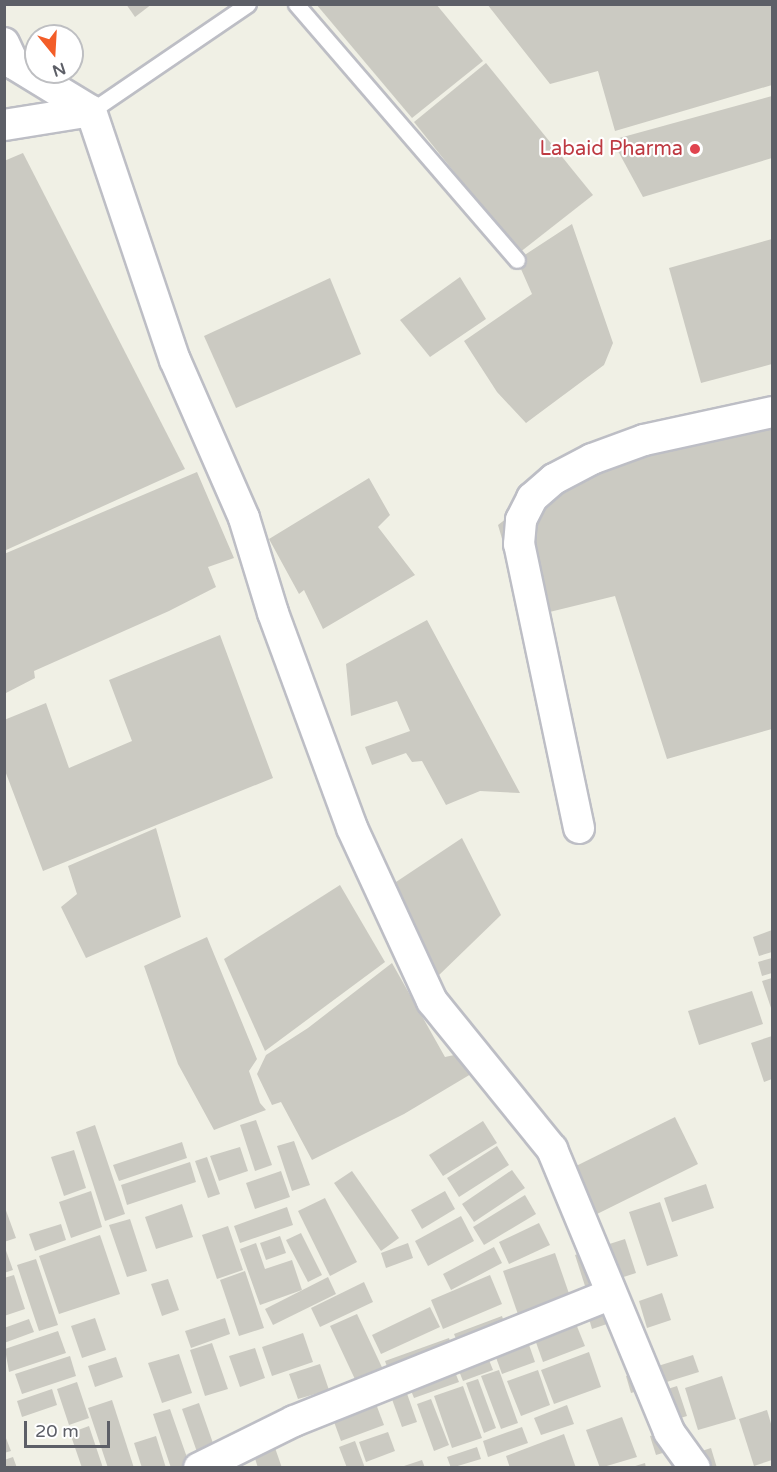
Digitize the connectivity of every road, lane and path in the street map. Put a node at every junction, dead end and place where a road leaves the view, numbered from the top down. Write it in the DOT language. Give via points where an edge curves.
graph roads {
  1 [pos="248,4"];
  2 [pos="296,4"];
  3 [pos="4,43"];
  4 [pos="91,111"];
  5 [pos="4,125"];
  6 [pos="517,260"];
  7 [pos="772,412"];
  8 [pos="579,828"];
  9 [pos="611,1294"];
  10 [pos="199,1467"];
  11 [pos="695,1467"];
  1 -- 4 [label="lane"];
  2 -- 6 [label="lane"];
  3 -- 4 [label="street" via="14,64"];
  4 -- 5 [label="street"];
  4 -- 9 [label="street" via="175,360 244,518 273,613 352,828 432,1001 552,1149"];
  7 -- 8 [label="street" via="644,440 592,459 554,479 532,498 521,520 519,543"];
  9 -- 10 [label="street" via="294,1421"];
  9 -- 11 [label="street" via="669,1432"];
}
